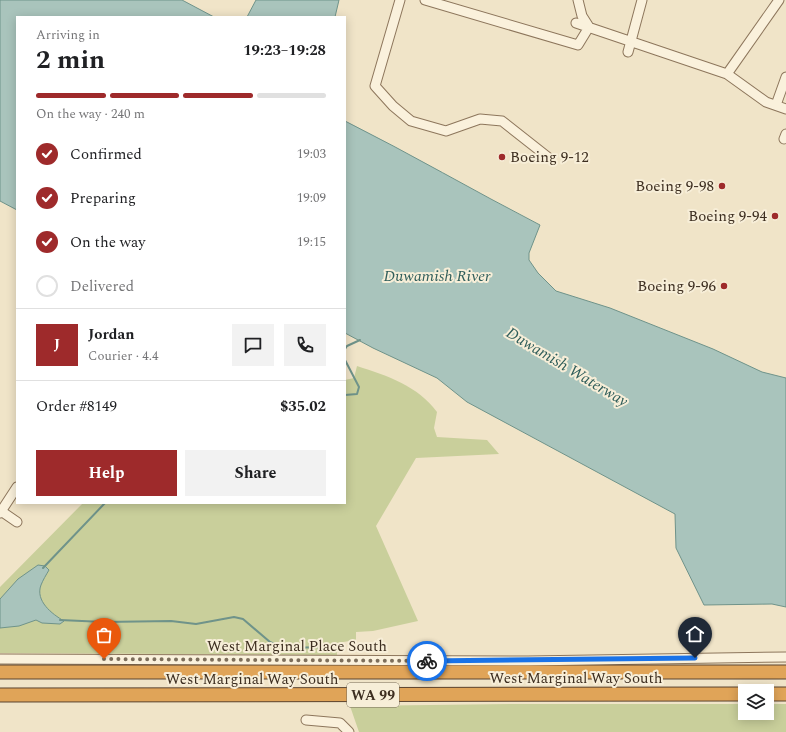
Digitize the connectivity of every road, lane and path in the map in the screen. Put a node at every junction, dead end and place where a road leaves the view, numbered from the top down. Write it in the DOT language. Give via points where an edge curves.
graph roads {
  1 [pos="400,0"];
  2 [pos="424,0"];
  3 [pos="578,0"];
  4 [pos="779,0"];
  5 [pos="641,2"];
  6 [pos="576,23"];
  7 [pos="589,27"];
  8 [pos="631,41"];
  9 [pos="628,52"];
  10 [pos="727,74"];
  11 [pos="786,77"];
  12 [pos="776,105"];
  13 [pos="786,109"];
  14 [pos="548,158"];
  15 [pos="16,489"];
  16 [pos="1,512"];
  17 [pos="17,522"];
  18 [pos="786,657"];
  19 [pos="0,659"];
  20 [pos="0,672"];
  21 [pos="786,672"];
  22 [pos="738,694"];
  23 [pos="774,694"];
  24 [pos="786,694"];
  25 [pos="0,695"];
  26 [pos="306,720"];
  27 [pos="349,732"];
  1 -- 14 [label="street" via="375,86 393,106 411,121 446,132 480,119 502,121"];
  2 -- 7 [label="street" via="578,45"];
  3 -- 7 [label="street" via="582,16"];
  4 -- 10 [label="street"];
  5 -- 8 [label="street"];
  6 -- 7 [label="street"];
  7 -- 8 [label="street"];
  8 -- 9 [label="street"];
  8 -- 10 [label="street"];
  10 -- 12 [label="street" via="753,94"];
  11 -- 12 [label="street"];
  12 -- 13 [label="street"];
  15 -- 16 [label="street"];
  16 -- 17 [label="street"];
  18 -- 19 [label="street, West Marginal Place South" via="528,661"];
  20 -- 21 [label="highway, West Marginal Way South / WA 99"];
  22 -- 25 [label="highway, West Marginal Way South / WA 99"];
  23 -- 24 [label="highway"];
  26 -- 27 [label="street" via="340,723"];
}
